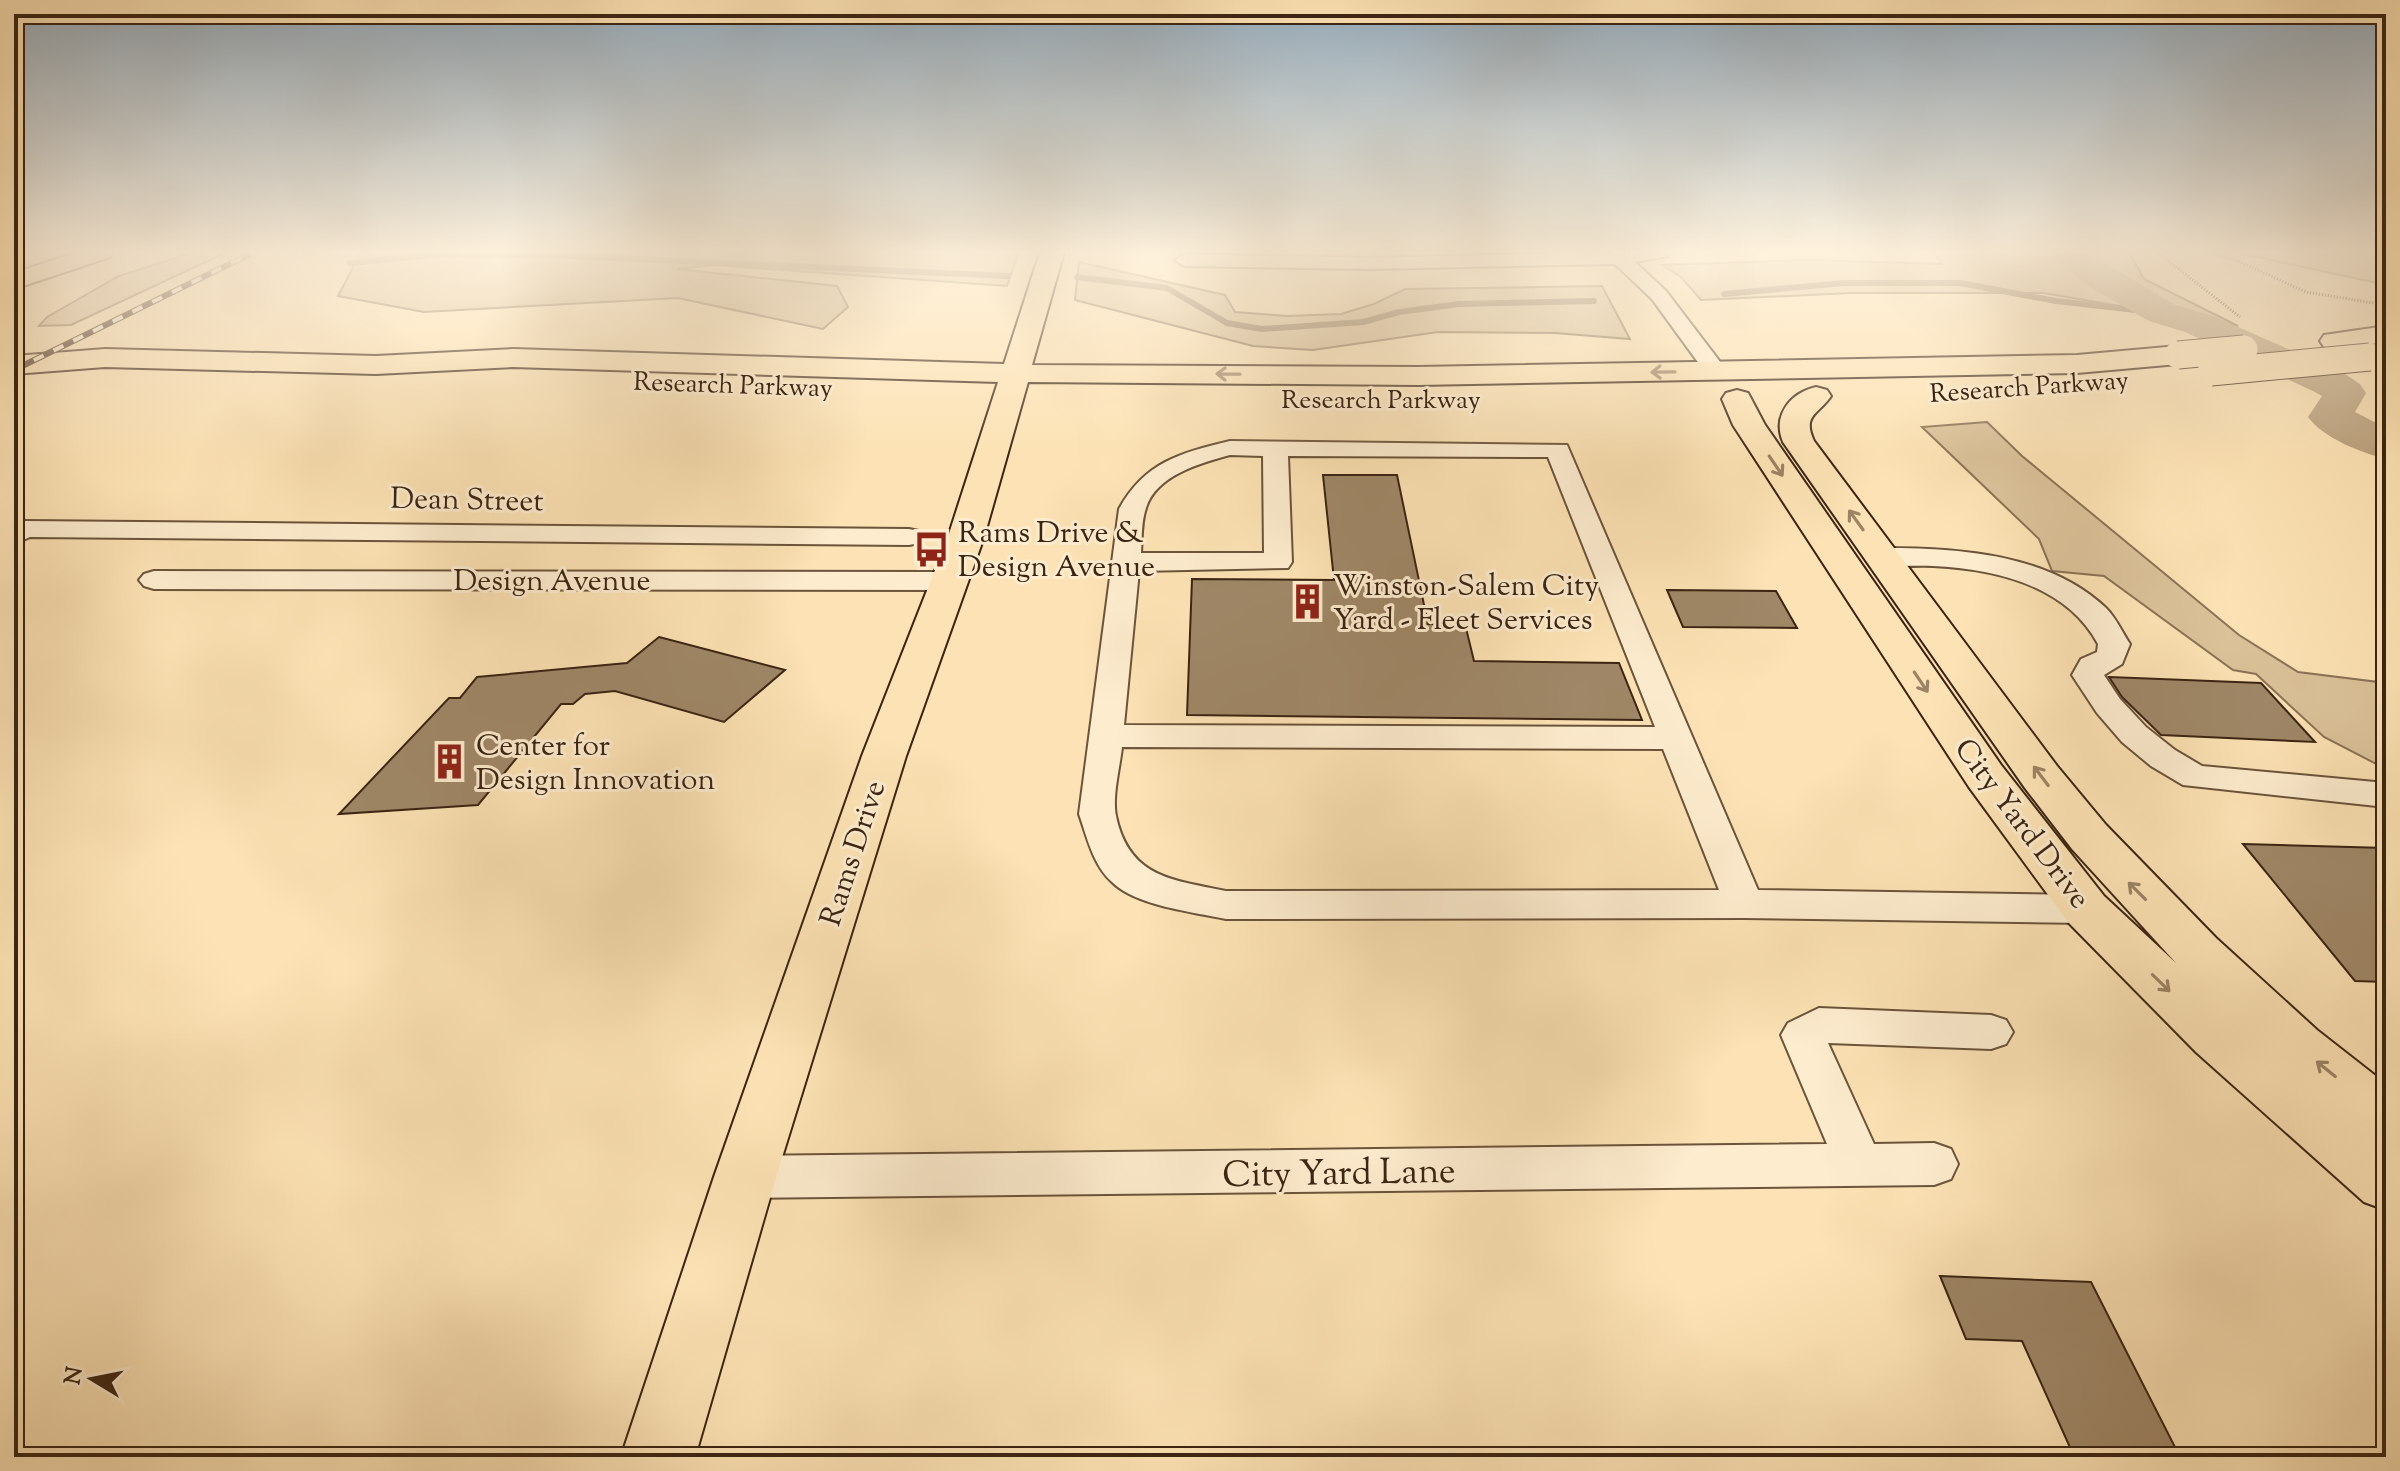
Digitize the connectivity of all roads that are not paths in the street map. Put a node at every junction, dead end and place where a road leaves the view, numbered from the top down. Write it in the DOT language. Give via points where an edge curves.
graph roads {
  1 [pos="1031,321"];
  2 [pos="1676,321"];
  3 [pos="2381,349"];
  4 [pos="14,365"];
  5 [pos="1012,384"];
  6 [pos="1722,390"];
  7 [pos="1816,396"];
  8 [pos="1622,401"];
  9 [pos="1275,448"];
  10 [pos="19,532"];
  11 [pos="909,537"];
  12 [pos="1882,557"];
  13 [pos="1126,562"];
  14 [pos="154,580"];
  15 [pos="949,581"];
  16 [pos="1106,736"];
  17 [pos="1676,738"];
  18 [pos="2386,795"];
  19 [pos="1744,904"];
  20 [pos="2086,909"];
  21 [pos="1991,1032"];
  22 [pos="2386,1118"];
  23 [pos="1934,1164"];
  24 [pos="1860,1165"];
  25 [pos="745,1177"];
  26 [pos="2386,1182"];
  27 [pos="658,1457"];
  1 -- 5 [label="main road, Rams Drive"];
  2 -- 6 [label="street, City Yard Drive"];
  3 -- 6 [label="main road, Research Parkway, bridge" via="2334,341"];
  3 -- 7 [label="main road, Research Parkway, bridge" via="2211,372"];
  4 -- 5 [label="main road, Research Parkway" via="155,358 376,365 431,373"];
  6 -- 5 [label="main road, Research Parkway, one-way" via="1432,376"];
  5 -- 8 [label="main road, Research Parkway"];
  5 -- 15 [label="main road, Rams Drive"];
  6 -- 7 [label="main road, Research Parkway"];
  6 -- 20 [label="main road, City Yard Drive, one-way" via="1985,776"];
  12 -- 7 [label="main road, City Yard Drive, one-way" via="1796,435 1795,416"];
  9 -- 13 [label="street" via="1230,448 1165,470 1140,490 1132,509"];
  9 -- 13 [label="street" via="1278,562"];
  9 -- 17 [label="street" via="1558,450"];
  10 -- 11 [label="street, Dean Street"];
  12 -- 18 [label="street" via="1944,557 1989,565 2031,576 2069,595 2096,614 2114,644 2111,657 2092,666 2088,675 2097,690 2151,751 2195,777"];
  22 -- 12 [label="main road, City Yard Drive, one-way" via="2297,1046 2126,880 2041,777"];
  13 -- 16 [label="street"];
  14 -- 15 [label="street, Design Avenue"];
  15 -- 25 [label="main road, Rams Drive" via="884,756"];
  16 -- 17 [label="street"];
  16 -- 19 [label="street" via="1097,814 1124,873 1163,892 1226,905"];
  17 -- 19 [label="street"];
  19 -- 20 [label="street"];
  20 -- 26 [label="main road, City Yard Drive, one-way" via="2216,1036"];
  21 -- 24 [label="street" via="1819,1025 1803,1035"];
  23 -- 24 [label="street, City Yard Lane"];
  24 -- 25 [label="street, City Yard Lane"];
  25 -- 27 [label="main road, Rams Drive"];
}
